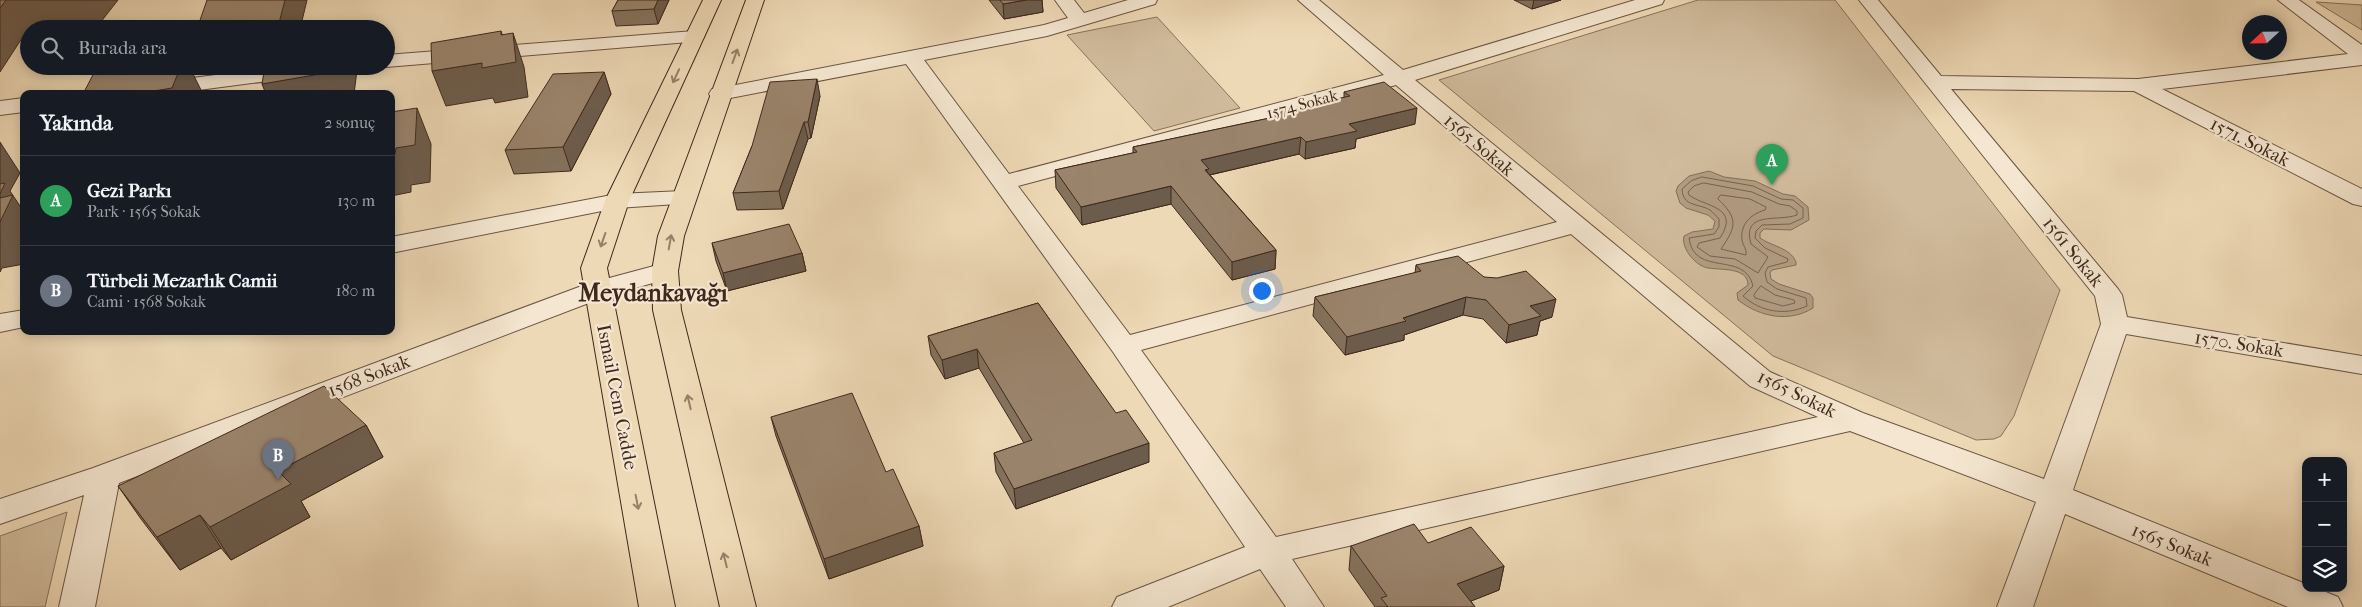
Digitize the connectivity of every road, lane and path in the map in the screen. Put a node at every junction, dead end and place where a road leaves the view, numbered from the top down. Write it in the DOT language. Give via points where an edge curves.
graph roads {
  1 [pos="712,0"];
  2 [pos="755,0"];
  3 [pos="1064,0"];
  4 [pos="1148,0"];
  5 [pos="1307,0"];
  6 [pos="1868,0"];
  7 [pos="2287,0"];
  8 [pos="1647,1"];
  9 [pos="1081,21"];
  10 [pos="694,37"];
  11 [pos="2362,55"];
  12 [pos="911,57"];
  13 [pos="2362,59"];
  14 [pos="395,60"];
  15 [pos="267,75"];
  16 [pos="1400,78"];
  17 [pos="1935,82"];
  18 [pos="2138,85"];
  19 [pos="148,90"];
  20 [pos="720,94"];
  21 [pos="20,106"];
  22 [pos="0,108"];
  23 [pos="1003,183"];
  24 [pos="683,198"];
  25 [pos="2362,199"];
  26 [pos="617,200"];
  27 [pos="1575,226"];
  28 [pos="395,244"];
  29 [pos="665,271"];
  30 [pos="597,290"];
  31 [pos="20,319"];
  32 [pos="0,323"];
  33 [pos="2115,324"];
  34 [pos="1123,346"];
  35 [pos="2362,365"];
  36 [pos="1852,420"];
  37 [pos="104,476"];
  38 [pos="2054,496"];
  39 [pos="0,512"];
  40 [pos="1267,552"];
  41 [pos="76,607"];
  42 [pos="657,607"];
  43 [pos="738,607"];
  44 [pos="1130,607"];
  45 [pos="1306,607"];
  46 [pos="2015,607"];
  47 [pos="2325,607"];
  1 -- 10 [label="main road, Ismail Cem Cadde"];
  20 -- 2 [label="main road, one-way"];
  3 -- 9 [label="street"];
  4 -- 9 [label="street"];
  5 -- 16 [label="street, 1565 Sokak"];
  6 -- 17 [label="street, 1561 Sokak"];
  7 -- 11 [label="street"];
  8 -- 16 [label="street, 1574 Sokak"];
  9 -- 12 [label="street"];
  10 -- 14 [label="street"];
  10 -- 26 [label="main road, Ismail Cem Cadde, one-way"];
  12 -- 20 [label="street"];
  12 -- 23 [label="street"];
  13 -- 18 [label="street"];
  15 -- 19 [label="street"];
  16 -- 23 [label="street, 1574 Sokak"];
  16 -- 27 [label="street, 1565 Sokak"];
  17 -- 18 [label="street"];
  17 -- 33 [label="street, 1561 Sokak" via="2108,295"];
  18 -- 25 [label="street, 1571. Sokak"];
  20 -- 24 [label="main road"];
  21 -- 22 [label="street"];
  23 -- 34 [label="street"];
  24 -- 26 [label="street"];
  29 -- 24 [label="main road, one-way" via="671,236"];
  26 -- 28 [label="street"];
  26 -- 30 [label="main road, Ismail Cem Cadde, one-way" via="594,268"];
  27 -- 34 [label="street"];
  27 -- 36 [label="street, 1565 Sokak" via="1760,379"];
  29 -- 30 [label="street, 1568 Sokak"];
  43 -- 29 [label="main road, one-way" via="667,310"];
  30 -- 37 [label="street, 1568 Sokak"];
  30 -- 42 [label="main road, Ismail Cem Cadde, one-way"];
  31 -- 32 [label="street"];
  33 -- 35 [label="street, 1570. Sokak"];
  33 -- 38 [label="street"];
  34 -- 40 [label="street"];
  36 -- 38 [label="street, 1565 Sokak"];
  36 -- 40 [label="street"];
  37 -- 39 [label="street, 1568 Sokak"];
  37 -- 41 [label="street"];
  38 -- 46 [label="street"];
  38 -- 47 [label="street, 1565 Sokak"];
  40 -- 44 [label="street"];
  40 -- 45 [label="street"];
}
